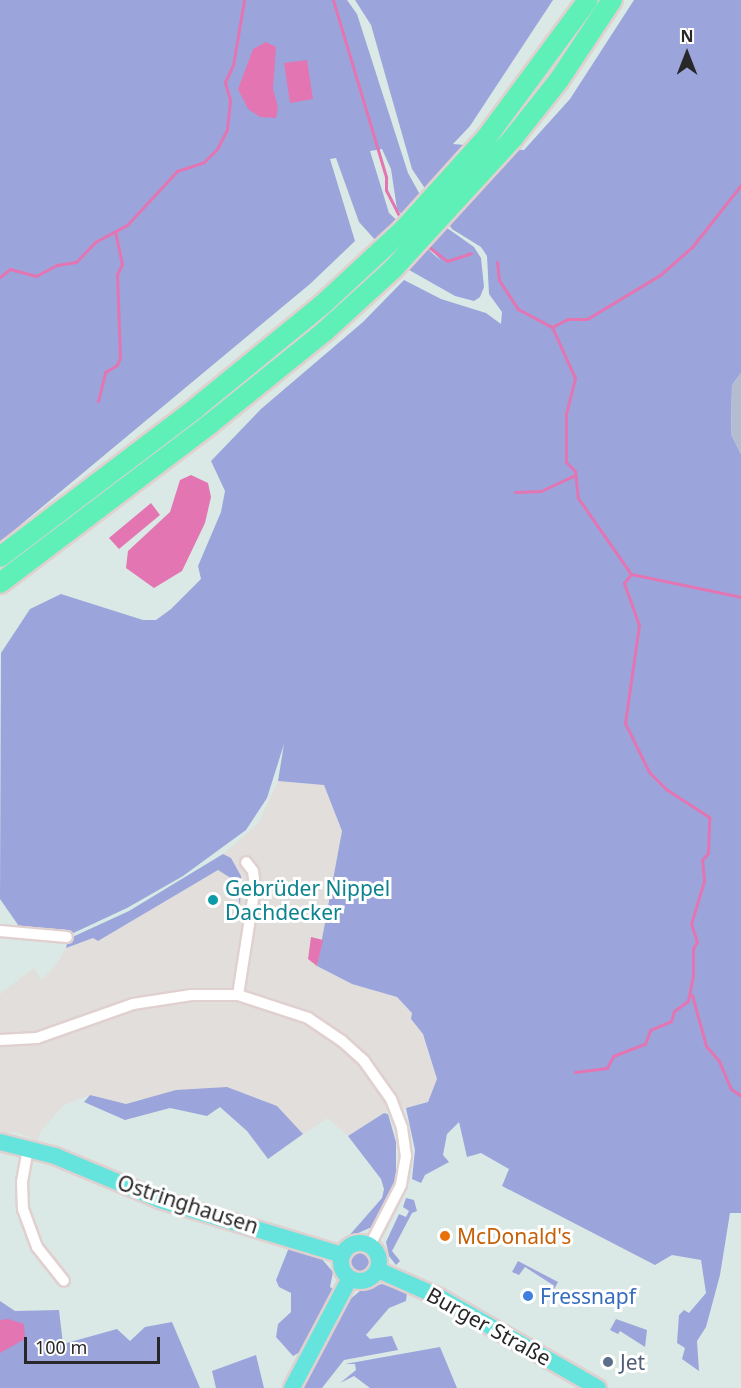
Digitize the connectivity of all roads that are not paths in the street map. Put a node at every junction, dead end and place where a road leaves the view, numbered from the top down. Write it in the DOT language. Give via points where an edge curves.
graph roads {
  1 [pos="588,0"];
  2 [pos="612,0"];
  3 [pos="0,557"];
  4 [pos="0,583"];
  5 [pos="246,862"];
  6 [pos="0,931"];
  7 [pos="67,937"];
  8 [pos="238,995"];
  9 [pos="0,1040"];
  10 [pos="0,1142"];
  11 [pos="28,1148"];
  12 [pos="370,1245"];
  13 [pos="342,1255"];
  14 [pos="378,1270"];
  15 [pos="350,1278"];
  16 [pos="64,1281"];
  17 [pos="292,1388"];
  18 [pos="597,1388"];
  1 -- 3 [label="highway" via="487,137 404,229 322,305 196,408"];
  2 -- 4 [label="highway" via="559,80 513,138 401,261 324,332"];
  5 -- 8 [label="street" via="253,871 255,887"];
  6 -- 7 [label="street"];
  8 -- 9 [label="street" via="154,999 37,1038"];
  8 -- 12 [label="street" via="295,1012 329,1031 364,1061 391,1099 403,1132 404,1170 395,1200"];
  10 -- 11 [label="main road, Ostringhausen"];
  11 -- 13 [label="main road, Ostringhausen" via="160,1200"];
  11 -- 16 [label="street" via="22,1182 23,1209 37,1247"];
  12 -- 13 [label="main road" via="356,1243"];
  12 -- 14 [label="main road" via="379,1256"];
  13 -- 15 [label="main road" via="342,1268"];
  14 -- 15 [label="main road" via="368,1280"];
  14 -- 18 [label="main road, Burger Straße" via="439,1297"];
  15 -- 17 [label="main road"];
}
